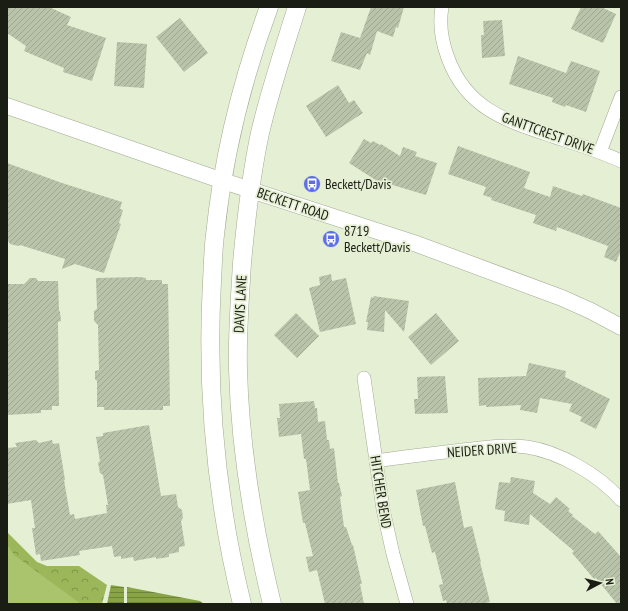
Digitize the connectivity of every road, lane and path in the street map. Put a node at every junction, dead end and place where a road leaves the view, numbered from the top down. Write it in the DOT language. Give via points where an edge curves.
graph roads {
  1 [pos="269,7"];
  2 [pos="297,7"];
  3 [pos="442,7"];
  4 [pos="621,97"];
  5 [pos="7,106"];
  6 [pos="600,152"];
  7 [pos="621,161"];
  8 [pos="223,181"];
  9 [pos="250,189"];
  10 [pos="621,327"];
  11 [pos="364,378"];
  12 [pos="376,461"];
  13 [pos="621,500"];
  14 [pos="242,604"];
  15 [pos="272,604"];
  16 [pos="407,604"];
  1 -- 8 [label="main road, DAVIS LANE" via="242,90"];
  2 -- 9 [label="main road, DAVIS LANE" via="264,119"];
  3 -- 6 [label="street, GANTTCREST DRIVE" via="443,39 450,62 458,80 483,106 515,124"];
  4 -- 6 [label="street"];
  5 -- 8 [label="street, BECKETT ROAD"];
  6 -- 7 [label="street, GANTTCREST DRIVE"];
  8 -- 9 [label="street, BECKETT ROAD"];
  8 -- 14 [label="main road, DAVIS LANE" via="215,235 210,316 211,385 222,506"];
  9 -- 10 [label="street, BECKETT ROAD" via="414,243 591,311"];
  9 -- 15 [label="main road, DAVIS LANE" via="239,309 239,391 245,468 253,519"];
  11 -- 12 [label="street, HITCHER BEND"];
  12 -- 13 [label="street, NEIDER DRIVE" via="489,446 528,447 578,466 592,474"];
  12 -- 16 [label="street, HITCHER BEND" via="388,534"];
}
